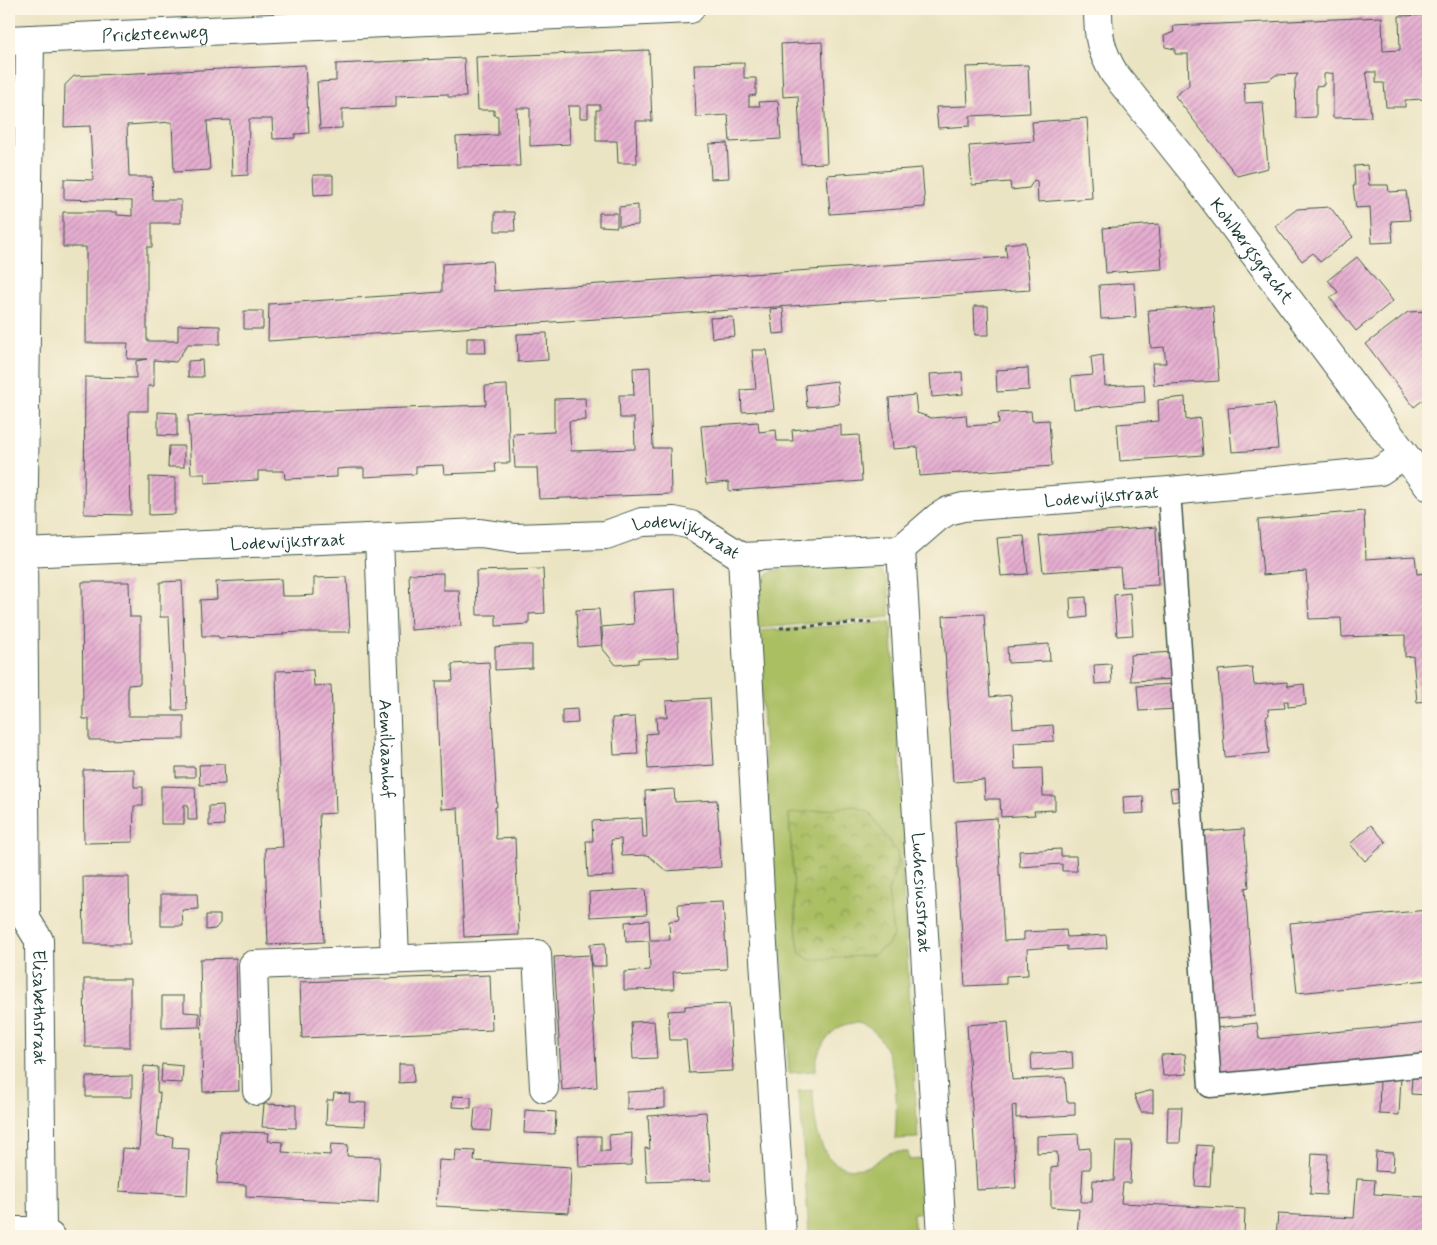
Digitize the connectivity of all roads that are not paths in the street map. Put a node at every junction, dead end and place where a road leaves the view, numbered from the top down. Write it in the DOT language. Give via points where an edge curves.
graph roads {
  1 [pos="690,9"];
  2 [pos="1098,9"];
  3 [pos="20,40"];
  4 [pos="1404,455"];
  5 [pos="1428,486"];
  6 [pos="1169,491"];
  7 [pos="379,538"];
  8 [pos="900,548"];
  9 [pos="16,554"];
  10 [pos="742,556"];
  11 [pos="17,746"];
  12 [pos="395,959"];
  13 [pos="1428,1065"];
  14 [pos="544,1088"];
  15 [pos="257,1091"];
  16 [pos="9,1231"];
  17 [pos="46,1234"];
  18 [pos="782,1236"];
  19 [pos="942,1236"];
  1 -- 3 [label="street, Pricksteenweg"];
  2 -- 4 [label="street, Kohlbergsgracht" via="1098,37 1114,73 1193,172"];
  3 -- 9 [label="street, Elisabethstraat"];
  4 -- 5 [label="street, Kohlbergsgracht"];
  4 -- 6 [label="street, Lodewijkstraat" via="1380,471"];
  6 -- 8 [label="street, Lodewijkstraat" via="963,506 938,517"];
  6 -- 13 [label="lane" via="1210,1086"];
  7 -- 9 [label="street, Lodewijkstraat"];
  7 -- 10 [label="street, Lodewijkstraat" via="480,533 515,538 606,535 642,522 674,521 690,525"];
  7 -- 12 [label="street, Aemiliaanhof"];
  8 -- 10 [label="street, Lodewijkstraat"];
  8 -- 19 [label="street, Luchesiusstraat"];
  9 -- 11 [label="street, Elisabethstraat"];
  10 -- 18 [label="street"];
  11 -- 17 [label="street, Elisabethstraat" via="26,919 39,940"];
  12 -- 14 [label="street" via="537,954"];
  12 -- 15 [label="street" via="253,965"];
  16 -- 17 [label="street"];
}
